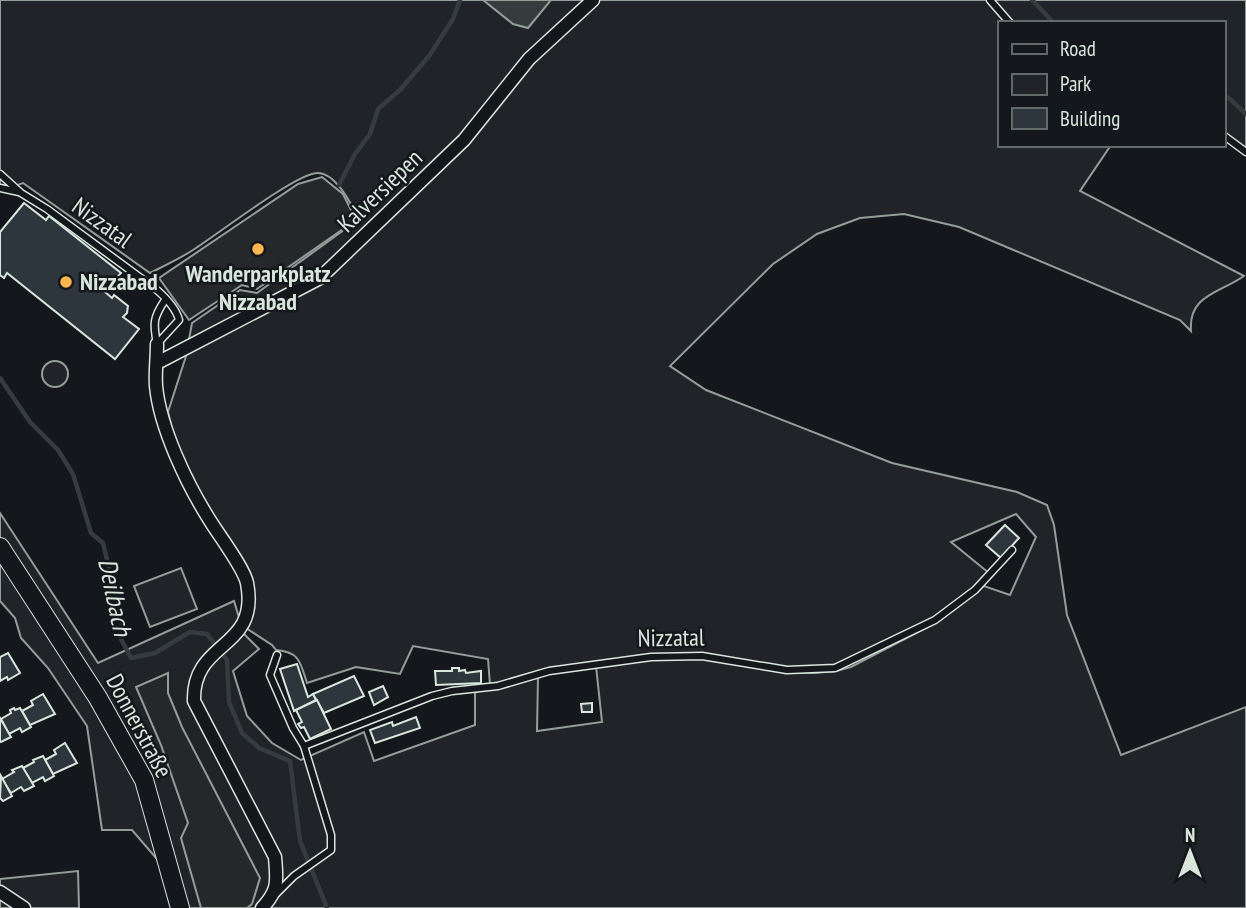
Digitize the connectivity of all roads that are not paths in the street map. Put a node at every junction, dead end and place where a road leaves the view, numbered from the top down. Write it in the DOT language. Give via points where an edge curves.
graph roads {
  1 [pos="593,0"];
  2 [pos="990,0"];
  3 [pos="1008,21"];
  4 [pos="1225,136"];
  5 [pos="1246,152"];
  6 [pos="0,174"];
  7 [pos="0,188"];
  8 [pos="21,192"];
  9 [pos="165,300"];
  10 [pos="157,344"];
  11 [pos="157,363"];
  12 [pos="0,547"];
  13 [pos="1012,550"];
  14 [pos="277,655"];
  15 [pos="304,747"];
  16 [pos="0,892"];
  17 [pos="273,897"];
  18 [pos="24,908"];
  19 [pos="180,908"];
  20 [pos="262,908"];
  1 -- 11 [label="street, Kalversiepen" via="528,60 464,140 320,278"];
  2 -- 3 [label="lane"];
  4 -- 5 [label="lane"];
  6 -- 8 [label="lane, Nizzatal"];
  7 -- 8 [label="lane"];
  8 -- 9 [label="lane, Nizzatal"];
  9 -- 10 [label="lane" via="155,315"];
  9 -- 10 [label="lane" via="179,320"];
  10 -- 11 [label="street"];
  11 -- 17 [label="street" via="156,387 171,442 194,495 246,579 249,602 243,625 199,669 194,701 275,857"];
  12 -- 19 [label="main road, Donnerstraße" via="98,698 144,780"];
  13 -- 15 [label="lane, Nizzatal" via="975,590 935,620 835,668 787,670 702,656 651,657 549,671 498,686 432,696"];
  14 -- 15 [label="lane" via="270,675"];
  15 -- 17 [label="lane" via="331,835 331,849"];
  16 -- 18 [label="street"];
  17 -- 20 [label="street"];
}
